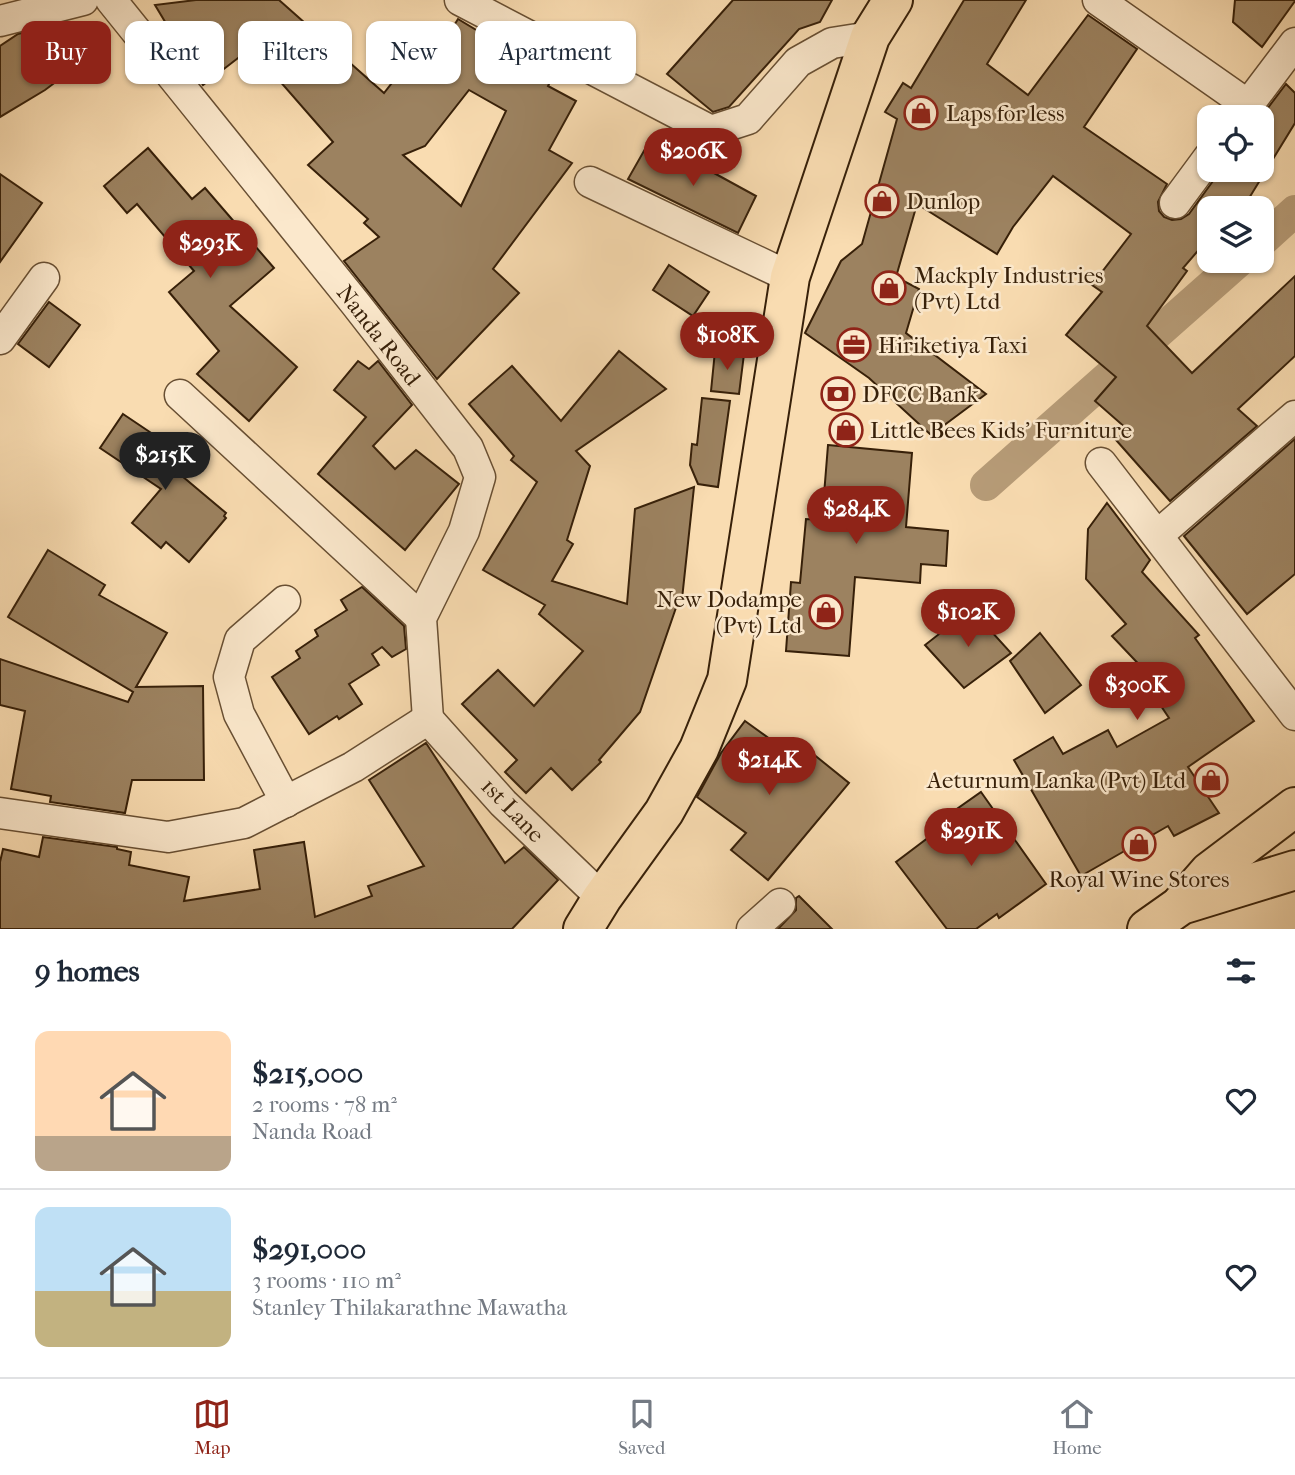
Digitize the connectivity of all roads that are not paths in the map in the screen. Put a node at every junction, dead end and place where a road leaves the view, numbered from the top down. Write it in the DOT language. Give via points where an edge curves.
graph roads {
  1 [pos="83,0"];
  2 [pos="111,0"];
  3 [pos="460,0"];
  4 [pos="893,0"];
  5 [pos="1098,0"];
  6 [pos="0,21"];
  7 [pos="870,37"];
  8 [pos="1295,43"];
  9 [pos="1236,105"];
  10 [pos="1248,105"];
  11 [pos="1197,173"];
  12 [pos="590,182"];
  13 [pos="1175,203"];
  14 [pos="790,277"];
  15 [pos="44,278"];
  16 [pos="0,339"];
  17 [pos="180,395"];
  18 [pos="1295,415"];
  19 [pos="1101,463"];
  20 [pos="1158,535"];
  21 [pos="285,601"];
  22 [pos="421,618"];
  23 [pos="1295,715"];
  24 [pos="428,719"];
  25 [pos="286,802"];
  26 [pos="1295,807"];
  27 [pos="0,813"];
  28 [pos="1295,870"];
  29 [pos="780,904"];
  30 [pos="1181,905"];
  31 [pos="593,914"];
  32 [pos="752,929"];
  33 [pos="1147,929"];
  1 -- 6 [label="street"];
  2 -- 22 [label="street, Nanda Road" via="468,448 481,477 464,531"];
  3 -- 7 [label="street" via="710,131 748,119 798,62 832,43"];
  4 -- 7 [label="main road"];
  5 -- 9 [label="street"];
  7 -- 14 [label="main road"];
  8 -- 10 [label="street"];
  11 -- 13 [label="street"];
  12 -- 14 [label="street"];
  14 -- 31 [label="main road" via="727,680 699,749 664,812"];
  15 -- 16 [label="street"];
  17 -- 22 [label="street"];
  18 -- 20 [label="street"];
  19 -- 20 [label="street"];
  20 -- 23 [label="street"];
  21 -- 25 [label="street" via="240,640 229,677 239,714"];
  22 -- 24 [label="street"];
  24 -- 25 [label="street" via="353,767"];
  24 -- 31 [label="street, 1st Lane"];
  25 -- 27 [label="street" via="244,824 168,837"];
  26 -- 30 [label="main road" via="1209,873"];
  28 -- 30 [label="main road"];
  29 -- 32 [label="street"];
  30 -- 33 [label="main road"];
}
